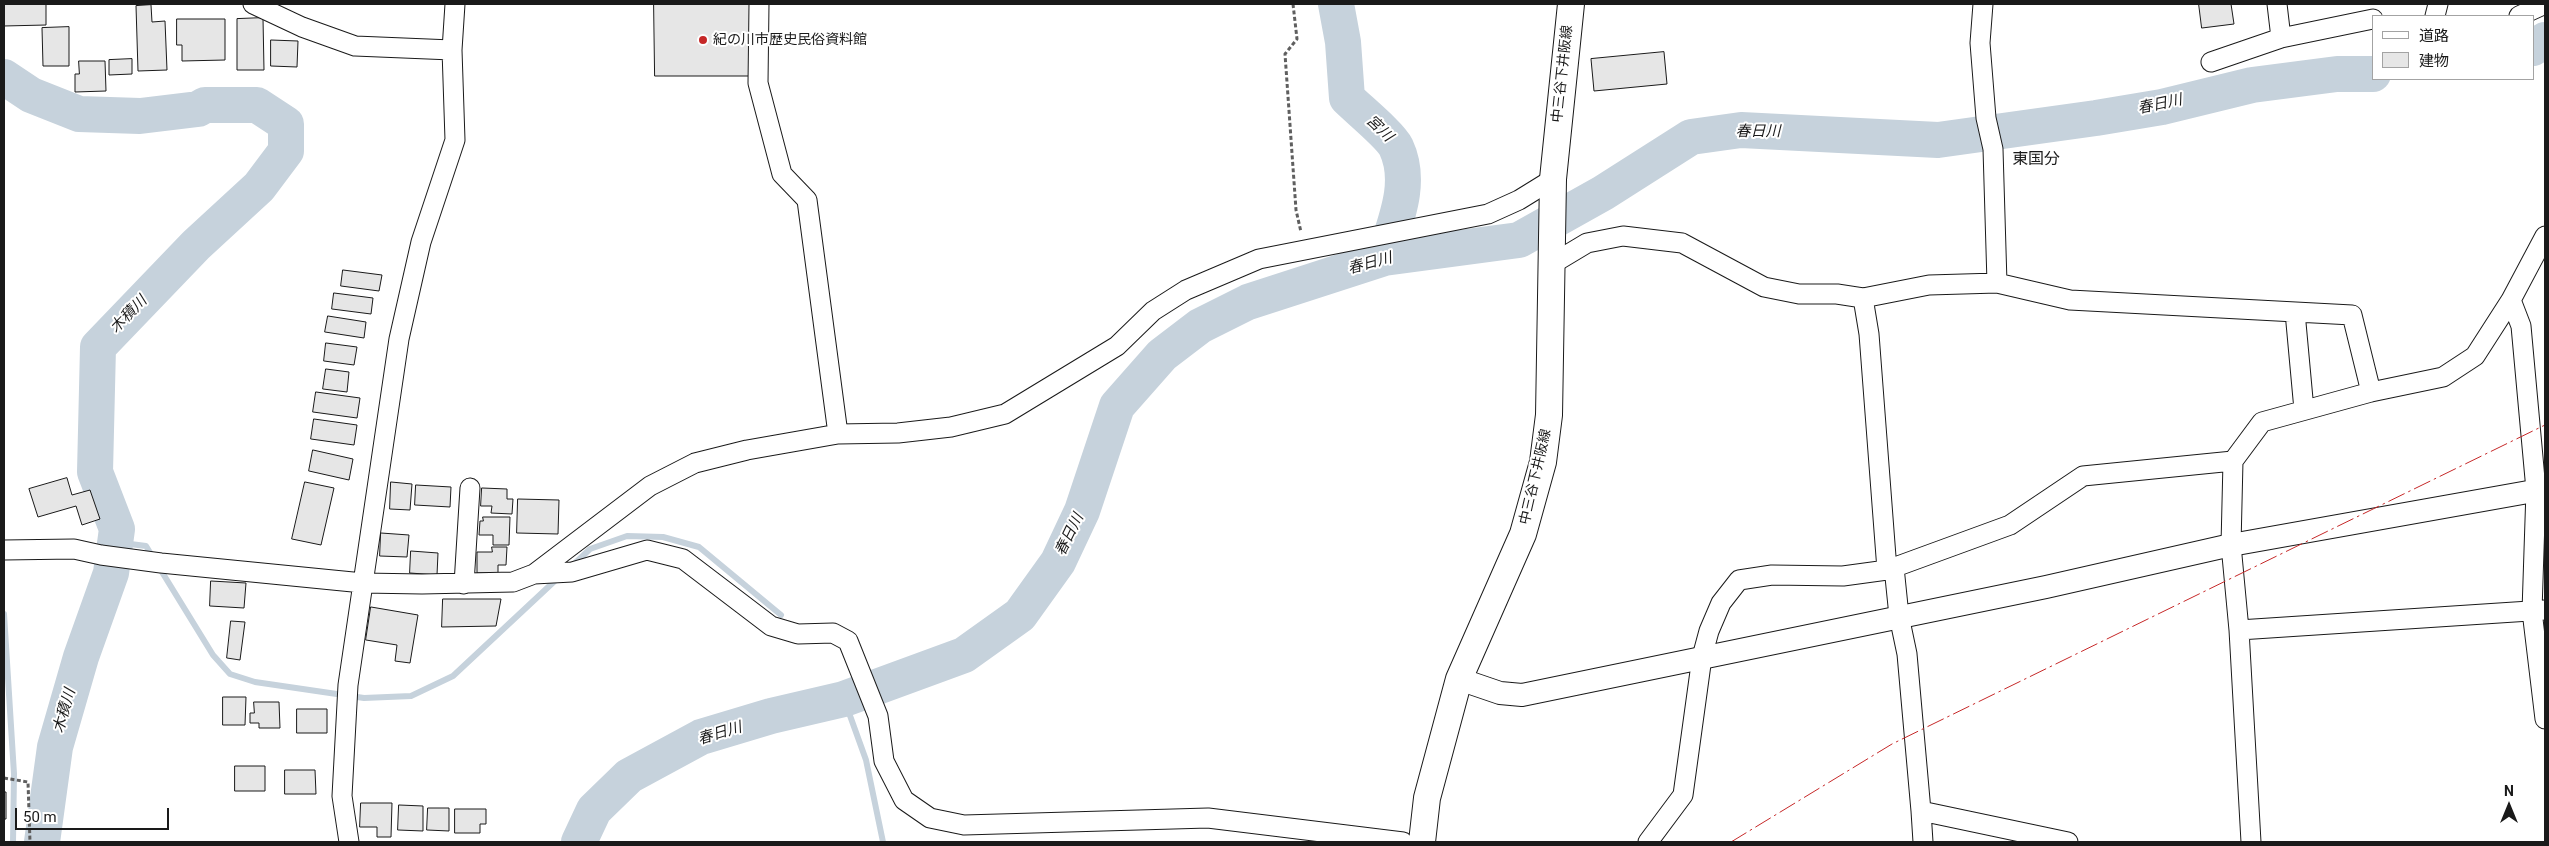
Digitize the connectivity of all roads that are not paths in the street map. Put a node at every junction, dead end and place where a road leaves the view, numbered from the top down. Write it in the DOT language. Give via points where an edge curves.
graph roads {
  1 [pos="253,4"];
  2 [pos="455,4"];
  3 [pos="759,4"];
  4 [pos="1571,4"];
  5 [pos="1983,4"];
  6 [pos="2277,4"];
  7 [pos="2545,4"];
  8 [pos="2523,11"];
  9 [pos="2372,18"];
  10 [pos="2281,38"];
  11 [pos="452,50"];
  12 [pos="2211,62"];
  13 [pos="1553,187"];
  14 [pos="2545,236"];
  15 [pos="1552,261"];
  16 [pos="1997,283"];
  17 [pos="1863,298"];
  18 [pos="2511,300"];
  19 [pos="2295,312"];
  20 [pos="2371,392"];
  21 [pos="2304,410"];
  22 [pos="838,434"];
  23 [pos="2233,461"];
  24 [pos="470,488"];
  25 [pos="2540,489"];
  26 [pos="2231,545"];
  27 [pos="4,550"];
  28 [pos="1890,568"];
  29 [pos="534,574"];
  30 [pos="363,583"];
  31 [pos="464,584"];
  32 [pos="2539,610"];
  33 [pos="1899,616"];
  34 [pos="2239,630"];
  35 [pos="1702,657"];
  36 [pos="1459,679"];
  37 [pos="2545,719"];
  38 [pos="1921,812"];
  39 [pos="1302,836"];
  40 [pos="349,842"];
  41 [pos="1403,842"];
  42 [pos="1422,842"];
  43 [pos="1648,842"];
  44 [pos="1923,842"];
  45 [pos="2068,842"];
  46 [pos="2250,842"];
  1 -- 11 [label="street" via="302,27 355,46"];
  2 -- 11 [label="street"];
  3 -- 22 [label="street" via="758,83 782,174 806,200"];
  4 -- 13 [label="main road, 中三谷下井阪線"];
  5 -- 16 [label="street" via="1980,44 1986,118 1994,150"];
  6 -- 10 [label="street"];
  7 -- 8 [label="street"];
  9 -- 10 [label="street"];
  10 -- 12 [label="street"];
  11 -- 30 [label="street" via="455,140 421,242 399,339"];
  13 -- 15 [label="main road, 中三谷下井阪線"];
  13 -- 22 [label="street" via="1488,214 1259,259 1186,290 1153,311 1117,346 1005,414 951,428"];
  14 -- 18 [label="street"];
  15 -- 17 [label="street" via="1587,244 1624,236 1682,243 1764,288"];
  15 -- 36 [label="main road, 中三谷下井阪線" via="1549,414 1542,462 1523,534"];
  16 -- 17 [label="street" via="1929,285"];
  16 -- 19 [label="street" via="2070,300"];
  17 -- 28 [label="street"];
  18 -- 20 [label="street" via="2476,356 2443,377"];
  18 -- 25 [label="street" via="2521,326"];
  19 -- 20 [label="street" via="2352,315"];
  19 -- 21 [label="street"];
  20 -- 21 [label="street"];
  21 -- 23 [label="street" via="2262,422"];
  22 -- 29 [label="street" via="746,450 695,463 650,486"];
  23 -- 26 [label="street"];
  23 -- 28 [label="street" via="2083,476 2010,525"];
  24 -- 31 [label="street"];
  25 -- 26 [label="street"];
  25 -- 32 [label="street"];
  26 -- 33 [label="street"];
  26 -- 34 [label="street"];
  27 -- 30 [label="street" via="74,549 161,563"];
  28 -- 33 [label="street"];
  28 -- 35 [label="street" via="1843,576 1772,575 1739,580 1721,603"];
  29 -- 31 [label="street" via="513,582"];
  29 -- 39 [label="street" via="572,572 647,550 683,559 771,626 798,634 833,633 848,641 878,716 884,761 904,800 930,818 964,825 1208,818"];
  30 -- 31 [label="street"];
  30 -- 40 [label="street" via="346,705 342,796"];
  32 -- 34 [label="street"];
  32 -- 37 [label="street"];
  33 -- 35 [label="street"];
  33 -- 38 [label="street" via="1907,654"];
  34 -- 46 [label="street"];
  35 -- 36 [label="street" via="1522,695 1500,693"];
  35 -- 43 [label="street" via="1683,795"];
  36 -- 42 [label="main road, 中三谷下井阪線" via="1427,798"];
  38 -- 44 [label="street"];
  38 -- 45 [label="street"];
  39 -- 41 [label="street"];
}
